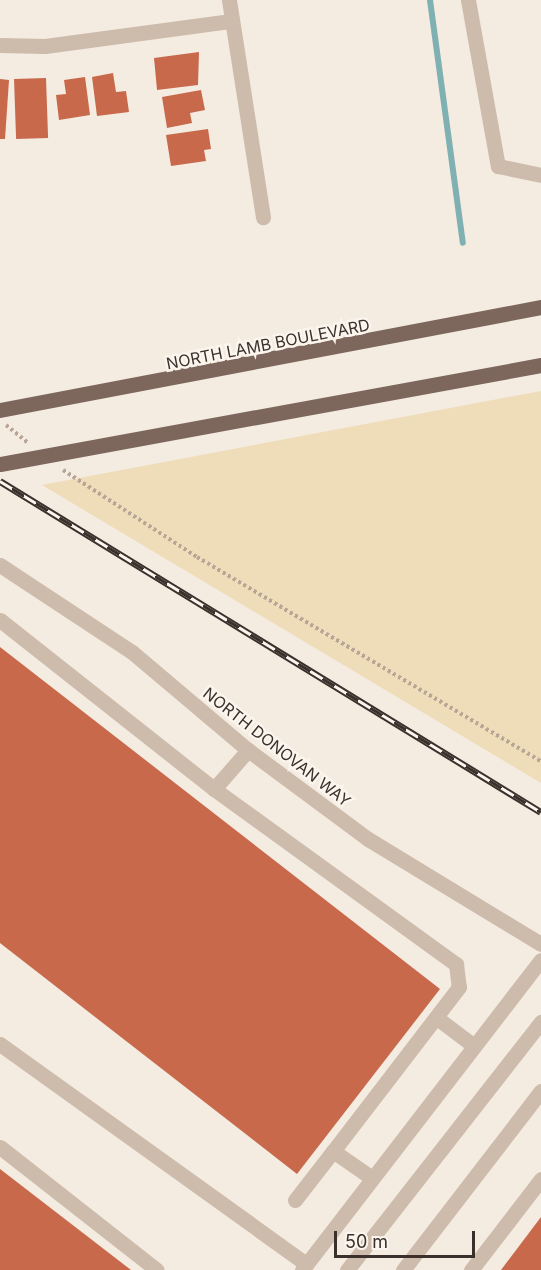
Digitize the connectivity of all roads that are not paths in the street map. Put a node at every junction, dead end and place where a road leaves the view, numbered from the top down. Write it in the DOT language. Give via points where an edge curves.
graph roads {
  1 [pos="229,0"];
  2 [pos="468,0"];
  3 [pos="229,21"];
  4 [pos="0,45"];
  5 [pos="541,176"];
  6 [pos="263,217"];
  7 [pos="541,307"];
  8 [pos="541,365"];
  9 [pos="0,410"];
  10 [pos="0,464"];
  11 [pos="0,565"];
  12 [pos="0,620"];
  13 [pos="248,750"];
  14 [pos="214,789"];
  15 [pos="541,944"];
  16 [pos="541,960"];
  17 [pos="437,1018"];
  18 [pos="541,1022"];
  19 [pos="0,1044"];
  20 [pos="474,1046"];
  21 [pos="541,1091"];
  22 [pos="0,1147"];
  23 [pos="333,1151"];
  24 [pos="372,1178"];
  25 [pos="541,1179"];
  26 [pos="295,1200"];
  27 [pos="304,1267"];
  28 [pos="157,1270"];
  29 [pos="347,1270"];
  30 [pos="403,1270"];
  31 [pos="471,1270"];
  1 -- 3 [label="street"];
  2 -- 5 [label="street" via="498,166"];
  3 -- 4 [label="street" via="45,46"];
  3 -- 6 [label="street"];
  7 -- 9 [label="main road, NORTH LAMB BOULEVARD" via="92,396"];
  8 -- 10 [label="main road" via="159,438"];
  11 -- 13 [label="street, NORTH DONOVAN WAY" via="132,652"];
  12 -- 14 [label="street"];
  13 -- 14 [label="street"];
  13 -- 15 [label="street, NORTH DONOVAN WAY" via="368,839"];
  14 -- 17 [label="street" via="456,964 459,987"];
  16 -- 20 [label="street"];
  17 -- 20 [label="street"];
  17 -- 23 [label="street"];
  18 -- 29 [label="street"];
  19 -- 27 [label="street"];
  20 -- 24 [label="street"];
  21 -- 30 [label="street"];
  22 -- 28 [label="street"];
  23 -- 24 [label="street"];
  23 -- 26 [label="street"];
  24 -- 27 [label="street"];
  25 -- 31 [label="street"];
}
